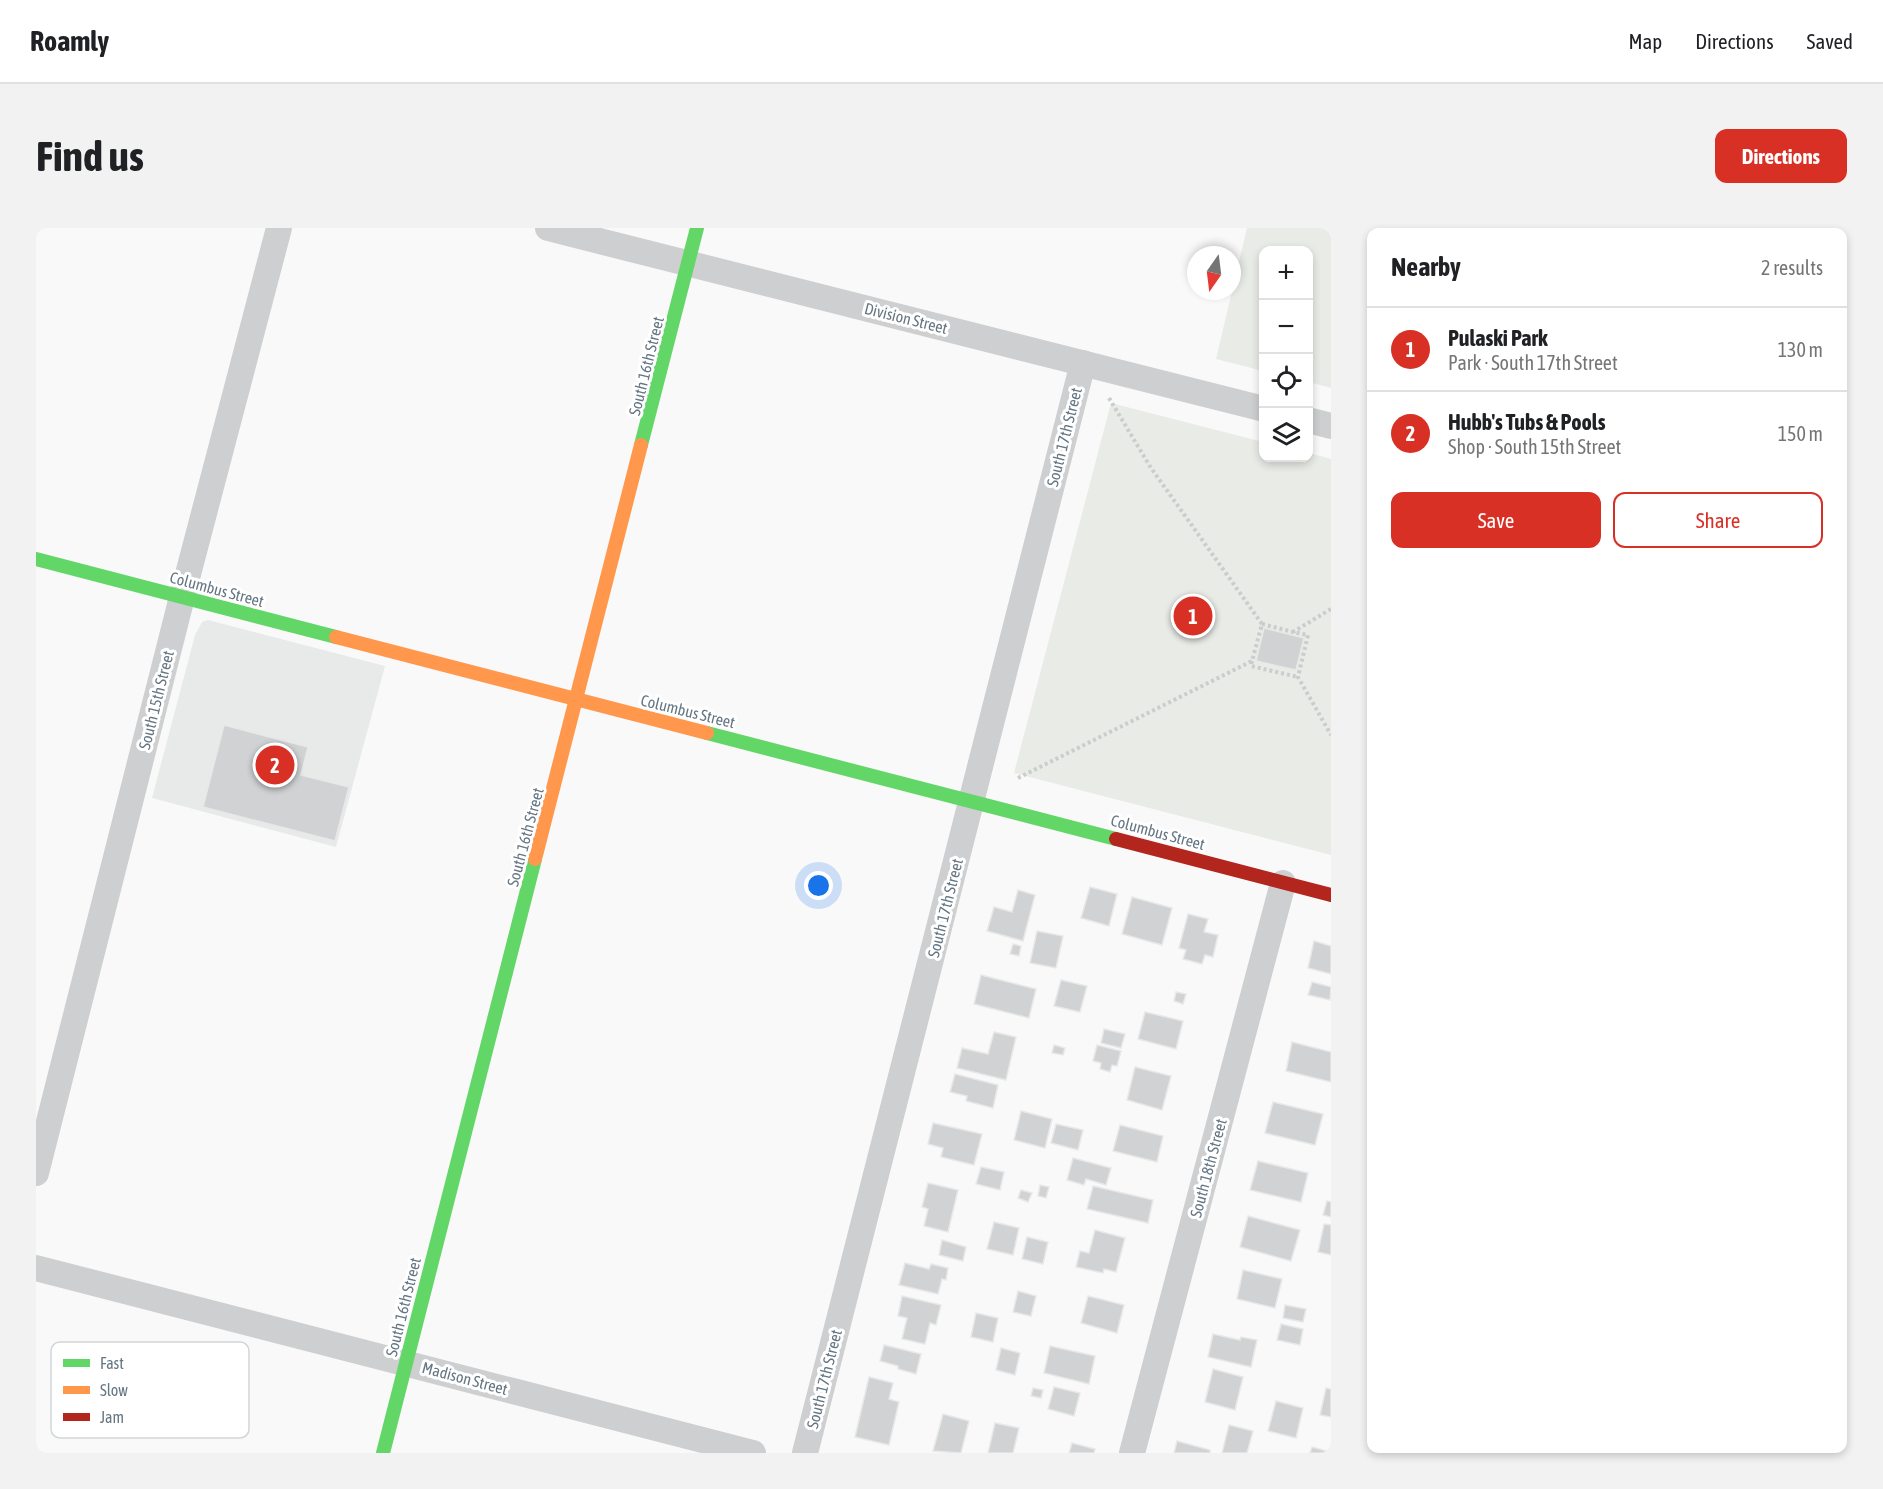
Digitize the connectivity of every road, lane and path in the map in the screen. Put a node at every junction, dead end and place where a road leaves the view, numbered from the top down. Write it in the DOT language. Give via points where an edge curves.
graph roads {
  1 [pos="279,228"];
  2 [pos="548,228"];
  3 [pos="697,228"];
  4 [pos="688,264"];
  5 [pos="1083,363"];
  6 [pos="1109,398"];
  7 [pos="1259,408"];
  8 [pos="1313,421"];
  9 [pos="1331,426"];
  10 [pos="36,559"];
  11 [pos="182,597"];
  12 [pos="1331,609"];
  13 [pos="1262,624"];
  14 [pos="1293,632"];
  15 [pos="1252,661"];
  16 [pos="1298,677"];
  17 [pos="578,700"];
  18 [pos="1331,735"];
  19 [pos="1018,778"];
  20 [pos="973,800"];
  21 [pos="1283,882"];
  22 [pos="1331,895"];
  23 [pos="36,1173"];
  24 [pos="36,1268"];
  25 [pos="406,1362"];
  26 [pos="383,1453"];
  27 [pos="753,1453"];
  28 [pos="805,1453"];
  29 [pos="1132,1453"];
  1 -- 11 [label="street, South 15th Street"];
  2 -- 4 [label="street, Division Street"];
  3 -- 4 [label="street, South 16th Street"];
  4 -- 5 [label="street, Division Street"];
  4 -- 17 [label="street, South 16th Street"];
  5 -- 7 [label="street, Division Street"];
  5 -- 20 [label="street, South 17th Street"];
  6 -- 13 [label="path" via="1151,468"];
  8 -- 9 [label="street"];
  10 -- 11 [label="street, Columbus Street"];
  11 -- 17 [label="street, Columbus Street"];
  11 -- 23 [label="street, South 15th Street"];
  12 -- 14 [label="path"];
  13 -- 14 [label="path"];
  13 -- 15 [label="path"];
  14 -- 16 [label="path" via="1308,635"];
  15 -- 16 [label="path" via="1251,666"];
  15 -- 19 [label="path"];
  16 -- 18 [label="path"];
  17 -- 20 [label="street, Columbus Street"];
  17 -- 25 [label="street, South 16th Street"];
  20 -- 21 [label="street, Columbus Street"];
  20 -- 28 [label="street, South 17th Street"];
  21 -- 22 [label="street, Columbus Street"];
  21 -- 29 [label="street, South 18th Street"];
  24 -- 25 [label="street, Madison Street"];
  25 -- 26 [label="street, South 16th Street"];
  25 -- 27 [label="street, Madison Street"];
}
